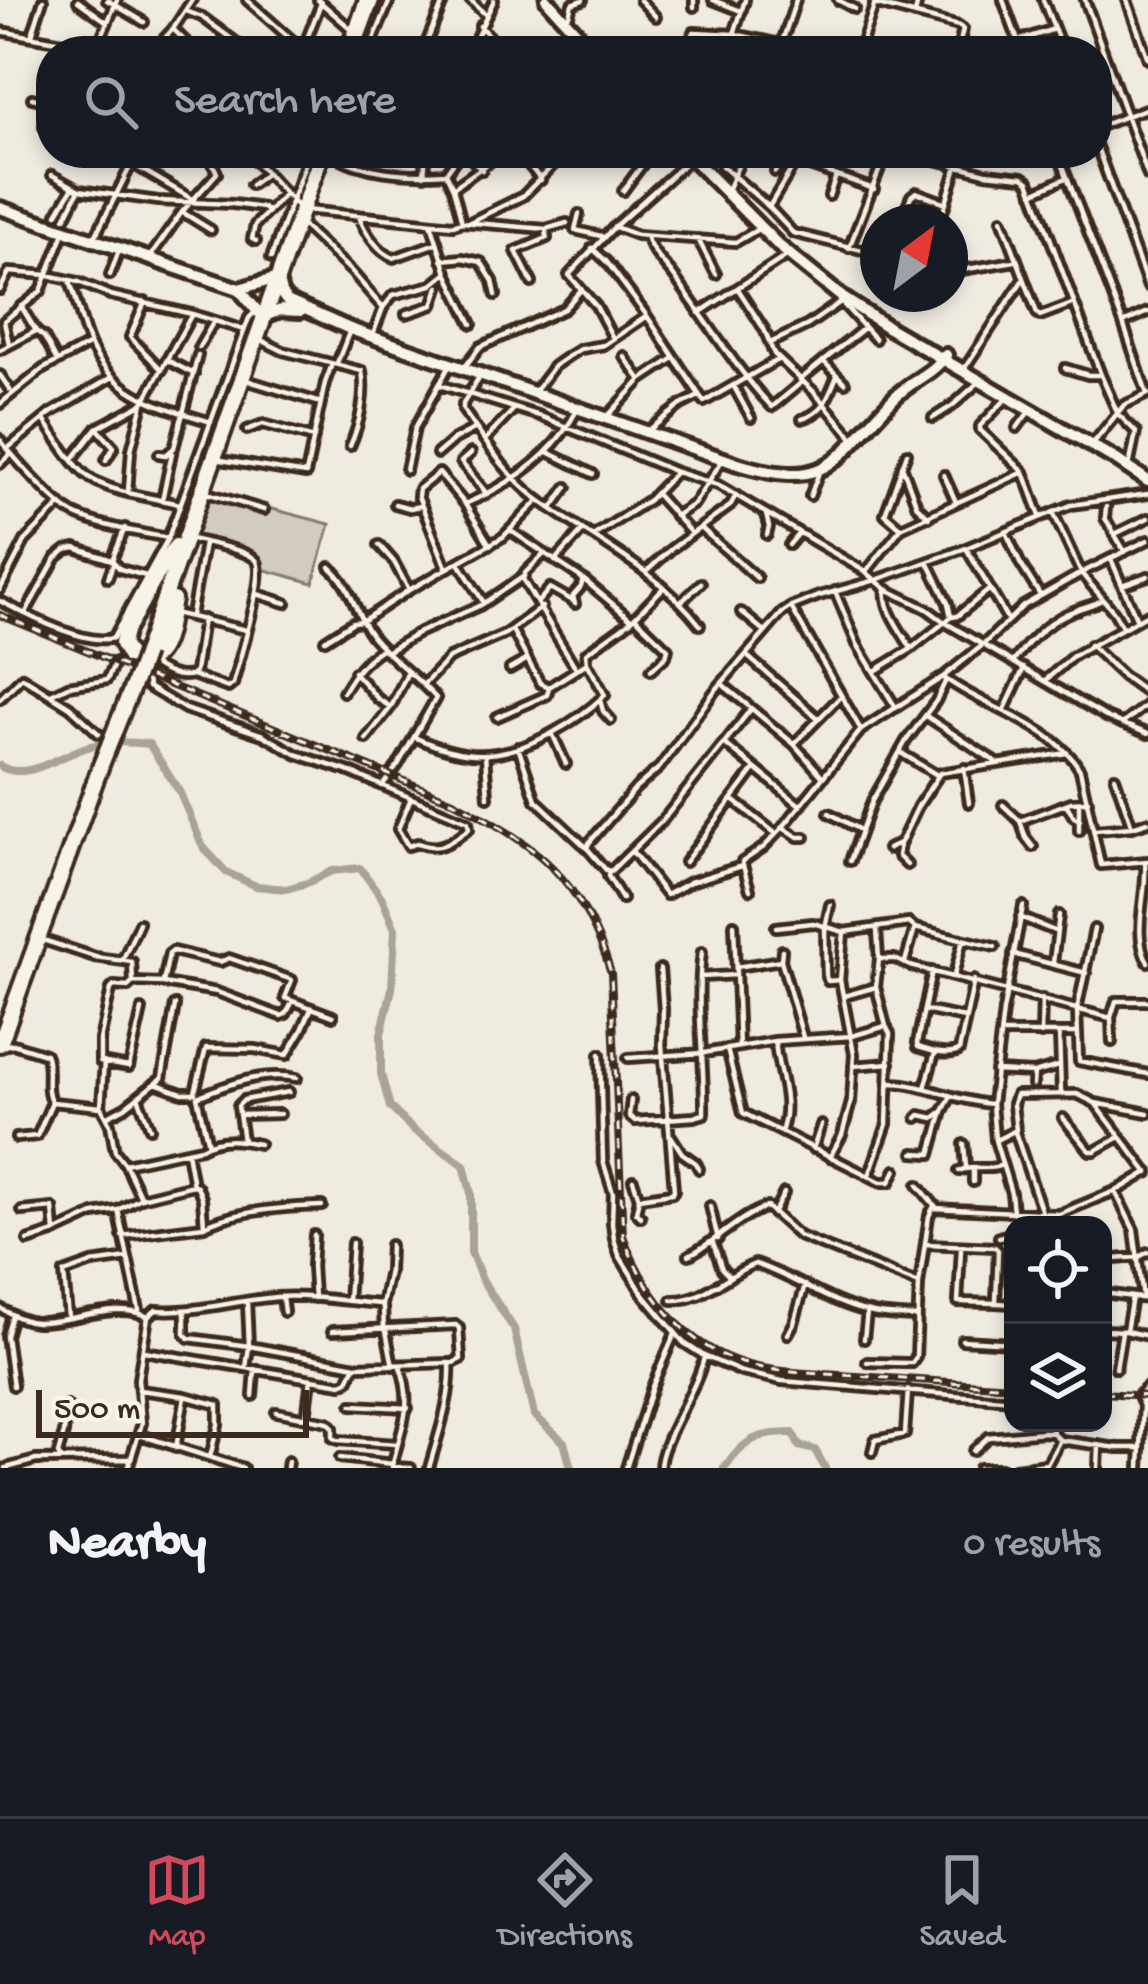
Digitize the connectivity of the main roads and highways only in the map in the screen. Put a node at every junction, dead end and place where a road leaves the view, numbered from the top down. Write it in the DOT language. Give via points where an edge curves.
graph roads {
  1 [pos="551,0"];
  2 [pos="367,3"];
  3 [pos="357,36"];
  4 [pos="580,36"];
  5 [pos="586,36"];
  6 [pos="313,168"];
  7 [pos="703,168"];
  8 [pos="706,168"];
  9 [pos="0,208"];
  10 [pos="783,247"];
  11 [pos="274,280"];
  12 [pos="239,289"];
  13 [pos="304,311"];
  14 [pos="260,313"];
  15 [pos="944,357"];
  16 [pos="963,368"];
  17 [pos="932,370"];
  18 [pos="1148,478"];
  19 [pos="177,544"];
  20 [pos="140,663"];
  21 [pos="98,765"];
  22 [pos="0,1024"];
  23 [pos="0,1045"];
  1 -- 4 [label="main road"];
  1 -- 5 [label="main road"];
  2 -- 3 [label="highway"];
  6 -- 11 [label="highway"];
  7 -- 10 [label="main road"];
  8 -- 10 [label="main road"];
  9 -- 12 [label="main road"];
  10 -- 15 [label="main road"];
  10 -- 15 [label="main road" via="843,301"];
  11 -- 12 [label="main road"];
  11 -- 13 [label="main road"];
  11 -- 14 [label="highway"];
  12 -- 14 [label="main road"];
  13 -- 14 [label="main road"];
  13 -- 17 [label="main road" via="723,459 794,475 842,456 906,386"];
  14 -- 19 [label="highway"];
  14 -- 19 [label="highway"];
  15 -- 16 [label="main road"];
  15 -- 17 [label="main road"];
  16 -- 17 [label="main road"];
  16 -- 18 [label="main road"];
  16 -- 18 [label="main road"];
  19 -- 20 [label="highway"];
  19 -- 20 [label="highway" via="125,624 125,652"];
  20 -- 21 [label="highway"];
  21 -- 22 [label="highway"];
  21 -- 23 [label="highway"];
}
